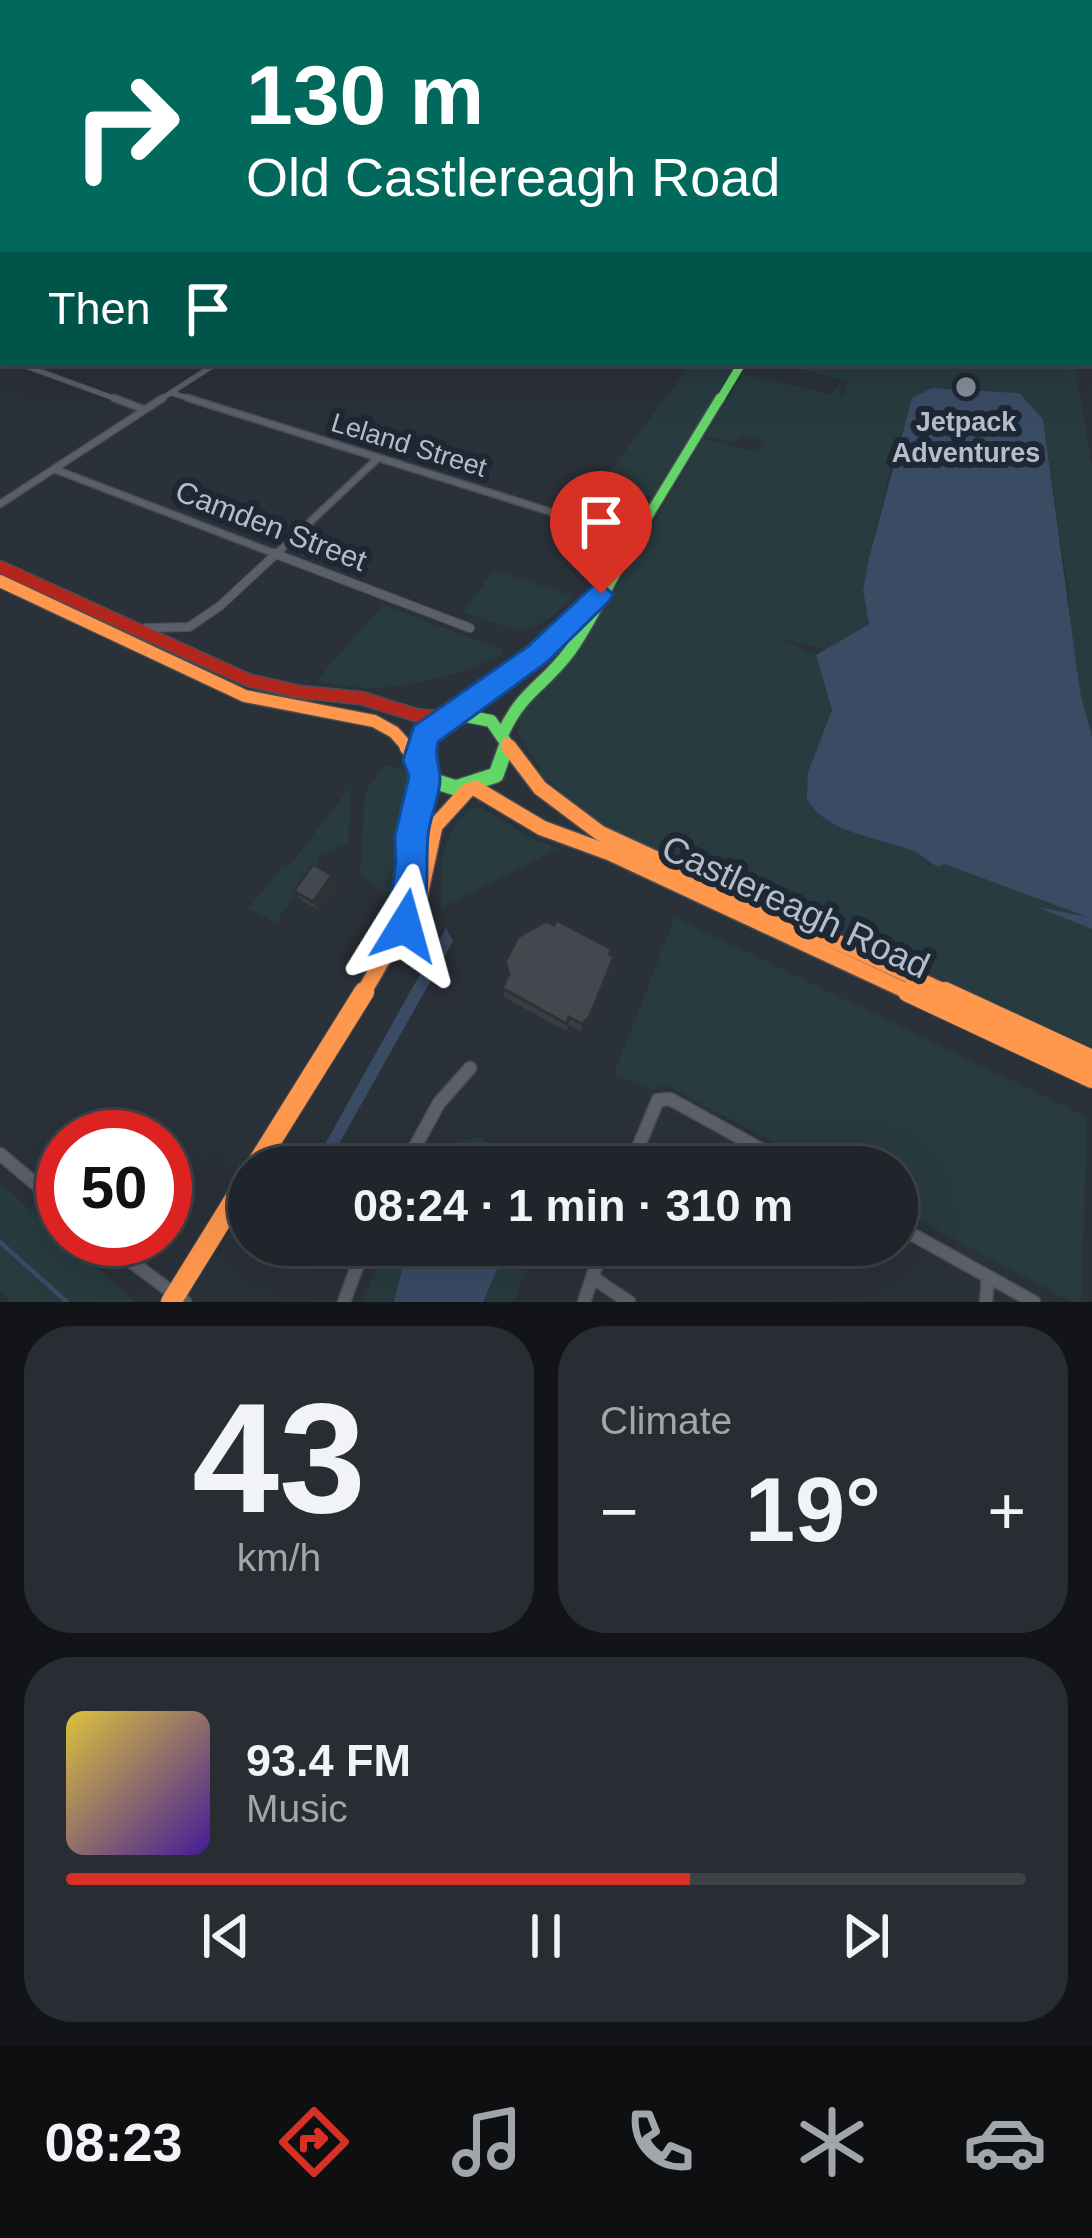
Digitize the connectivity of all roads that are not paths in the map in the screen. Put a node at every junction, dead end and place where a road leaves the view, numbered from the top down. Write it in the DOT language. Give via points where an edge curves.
graph roads {
  1 [pos="35,366"];
  2 [pos="212,366"];
  3 [pos="740,366"];
  4 [pos="171,393"];
  5 [pos="145,410"];
  6 [pos="378,458"];
  7 [pos="54,469"];
  8 [pos="0,504"];
  9 [pos="634,538"];
  10 [pos="276,554"];
  11 [pos="0,567"];
  12 [pos="0,581"];
  13 [pos="601,594"];
  14 [pos="116,622"];
  15 [pos="470,628"];
  16 [pos="450,716"];
  17 [pos="505,739"];
  18 [pos="418,760"];
  19 [pos="425,776"];
  20 [pos="471,789"];
  21 [pos="408,915"];
  22 [pos="1092,1060"];
  23 [pos="470,1068"];
  24 [pos="1092,1078"];
  25 [pos="268,1146"];
  26 [pos="415,1146"];
  27 [pos="638,1146"];
  28 [pos="755,1146"];
  29 [pos="0,1154"];
  30 [pos="36,1184"];
  31 [pos="228,1213"];
  32 [pos="918,1238"];
  33 [pos="134,1266"];
  34 [pos="357,1266"];
  35 [pos="596,1266"];
  36 [pos="592,1277"];
  37 [pos="988,1278"];
  38 [pos="177,1300"];
  39 [pos="344,1302"];
  40 [pos="584,1302"];
  41 [pos="629,1302"];
  42 [pos="986,1302"];
  43 [pos="1034,1302"];
  1 -- 5 [label="street"];
  2 -- 4 [label="street"];
  3 -- 9 [label="main road"];
  4 -- 5 [label="street"];
  4 -- 6 [label="street, Leland Street"];
  5 -- 7 [label="street"];
  6 -- 9 [label="street, Leland Street"];
  6 -- 10 [label="street"];
  7 -- 8 [label="street"];
  7 -- 10 [label="street, Camden Street"];
  9 -- 13 [label="main road"];
  10 -- 14 [label="street" via="189,627"];
  10 -- 15 [label="street, Camden Street"];
  11 -- 14 [label="main road"];
  12 -- 18 [label="main road" via="245,696 374,722"];
  13 -- 16 [label="main road" via="537,655"];
  13 -- 17 [label="main road" via="568,653 518,701"];
  14 -- 16 [label="main road" via="261,684"];
  16 -- 17 [label="main road" via="483,717"];
  16 -- 18 [label="main road" via="424,735"];
  17 -- 20 [label="main road" via="496,775"];
  17 -- 22 [label="main road, Castlereagh Road" via="540,788 600,833"];
  18 -- 19 [label="main road"];
  19 -- 20 [label="main road" via="448,790"];
  19 -- 21 [label="main road" via="411,836"];
  20 -- 21 [label="main road" via="435,826"];
  20 -- 24 [label="main road, Castlereagh Road"];
  21 -- 25 [label="main road"];
  23 -- 26 [label="street"];
  27 -- 28 [label="street" via="650,1111 670,1099"];
  29 -- 30 [label="street"];
  31 -- 38 [label="main road"];
  32 -- 37 [label="street"];
  33 -- 38 [label="street"];
  34 -- 39 [label="street"];
  35 -- 36 [label="street"];
  36 -- 40 [label="street"];
  36 -- 41 [label="street"];
  37 -- 42 [label="street"];
  37 -- 43 [label="street"];
}
